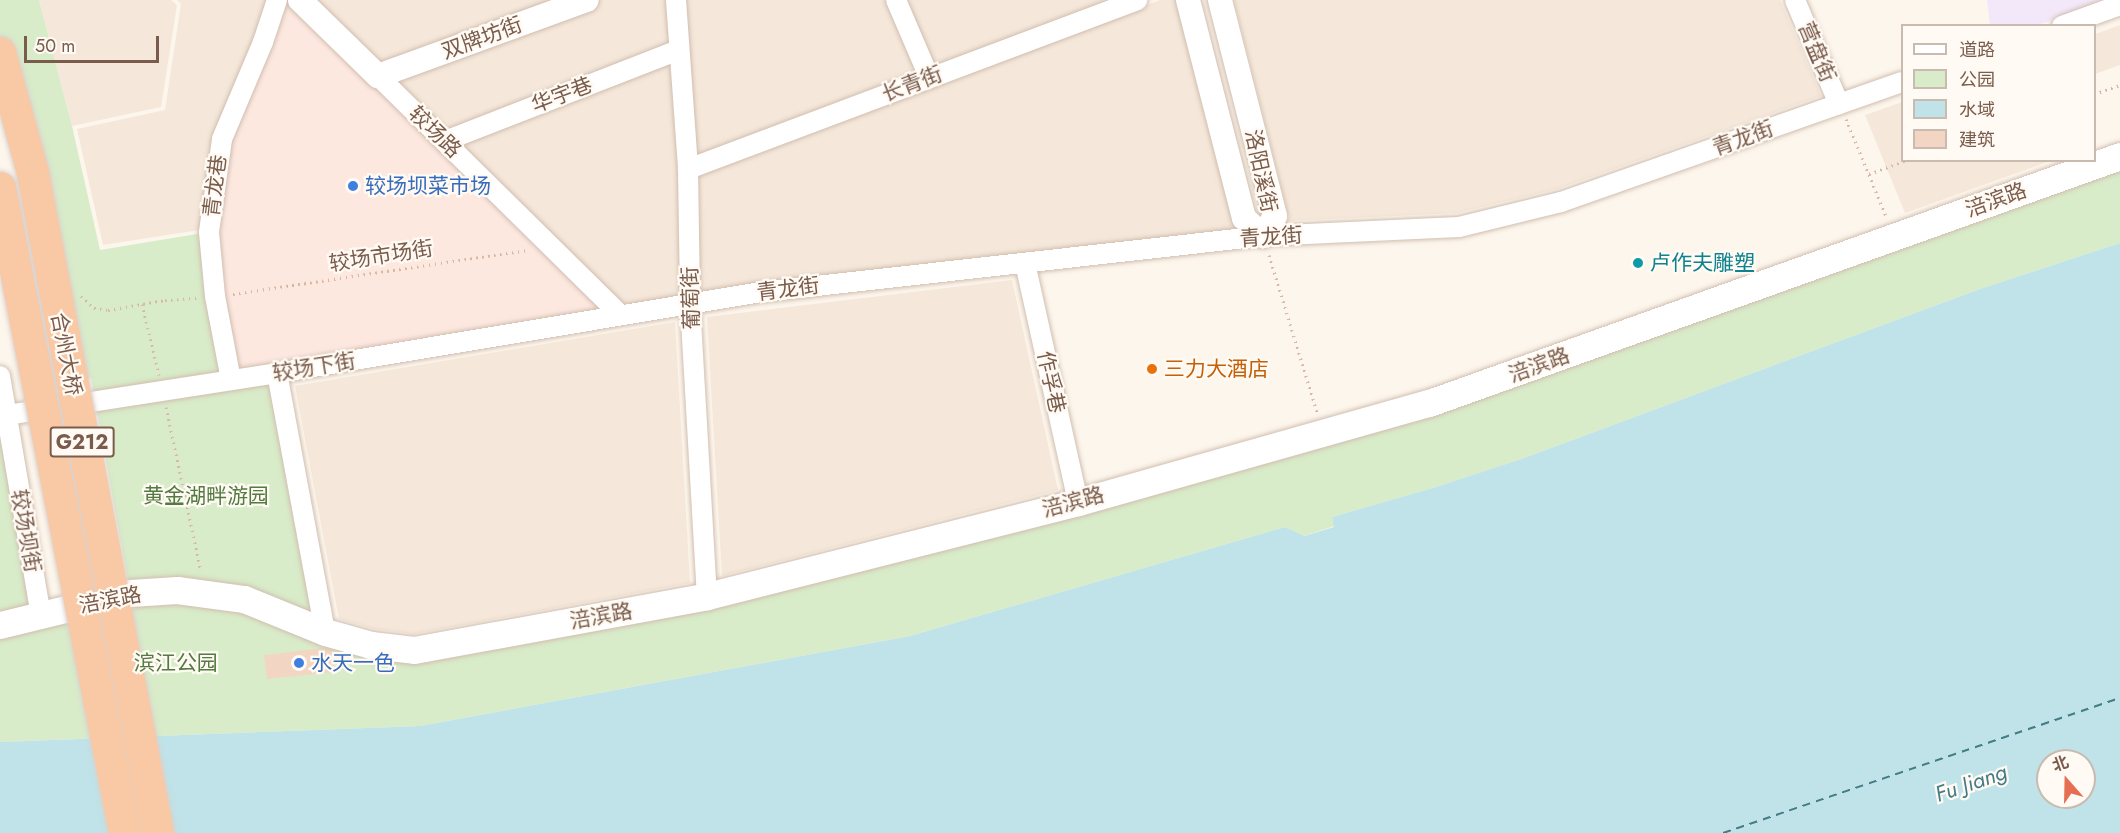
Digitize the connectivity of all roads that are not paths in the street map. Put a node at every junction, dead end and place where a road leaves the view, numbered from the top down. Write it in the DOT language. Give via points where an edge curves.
graph roads {
  1 [pos="276,0"];
  2 [pos="300,0"];
  3 [pos="586,0"];
  4 [pos="676,0"];
  5 [pos="896,0"];
  6 [pos="1137,0"];
  7 [pos="1188,0"];
  8 [pos="1220,0"];
  9 [pos="1795,0"];
  10 [pos="2120,5"];
  11 [pos="2068,24"];
  12 [pos="679,50"];
  13 [pos="0,53"];
  14 [pos="378,76"];
  15 [pos="929,77"];
  16 [pos="1901,82"];
  17 [pos="1839,104"];
  18 [pos="445,141"];
  19 [pos="2120,156"];
  20 [pos="688,169"];
  21 [pos="0,188"];
  22 [pos="1263,236"];
  23 [pos="1025,263"];
  24 [pos="690,303"];
  25 [pos="620,315"];
  26 [pos="277,373"];
  27 [pos="0,376"];
  28 [pos="231,380"];
  29 [pos="3,415"];
  30 [pos="1078,502"];
  31 [pos="707,596"];
  32 [pos="41,615"];
  33 [pos="0,625"];
  34 [pos="325,632"];
  35 [pos="126,833"];
  36 [pos="158,833"];
  1 -- 28 [label="street, 青龙巷" via="263,42 222,139 209,232 215,296"];
  2 -- 14 [label="street, 较场路"];
  3 -- 14 [label="street, 双牌坊街"];
  4 -- 12 [label="street, 葡萄街"];
  5 -- 15 [label="street"];
  6 -- 15 [label="street, 长青街"];
  7 -- 22 [label="street, 洛阳溪街" via="1244,218"];
  8 -- 22 [label="street, 洛阳溪街" via="1275,216"];
  9 -- 17 [label="street, 营盘街"];
  10 -- 11 [label="street"];
  12 -- 18 [label="street, 华宇巷"];
  12 -- 20 [label="street, 葡萄街"];
  13 -- 36 [label="highway, 合州大桥 / G212, bridge" via="33,173"];
  14 -- 18 [label="street, 较场路"];
  15 -- 20 [label="street, 长青街"];
  16 -- 17 [label="street, 青龙街"];
  17 -- 22 [label="street, 青龙街" via="1561,202 1459,227"];
  18 -- 25 [label="street, 较场路"];
  19 -- 30 [label="main road, 涪滨路" via="1488,384"];
  20 -- 24 [label="street, 葡萄街"];
  21 -- 35 [label="highway, 合州大桥 / G212, bridge"];
  22 -- 23 [label="street, 青龙街"];
  23 -- 24 [label="street, 青龙街"];
  23 -- 30 [label="street, 作孚巷"];
  24 -- 25 [label="street, 青龙街"];
  24 -- 31 [label="street, 葡萄街"];
  25 -- 26 [label="street, 较场下街"];
  26 -- 28 [label="street, 较场下街"];
  26 -- 34 [label="street"];
  27 -- 29 [label="street, 较场坝街"];
  28 -- 29 [label="street, 较场下街"];
  29 -- 32 [label="street, 较场坝街"];
  30 -- 31 [label="main road, 涪滨路"];
  31 -- 34 [label="main road, 涪滨路" via="414,650 371,645"];
  32 -- 33 [label="main road, 涪滨路"];
  32 -- 34 [label="main road, 涪滨路" via="130,593 177,590 244,599"];
}
